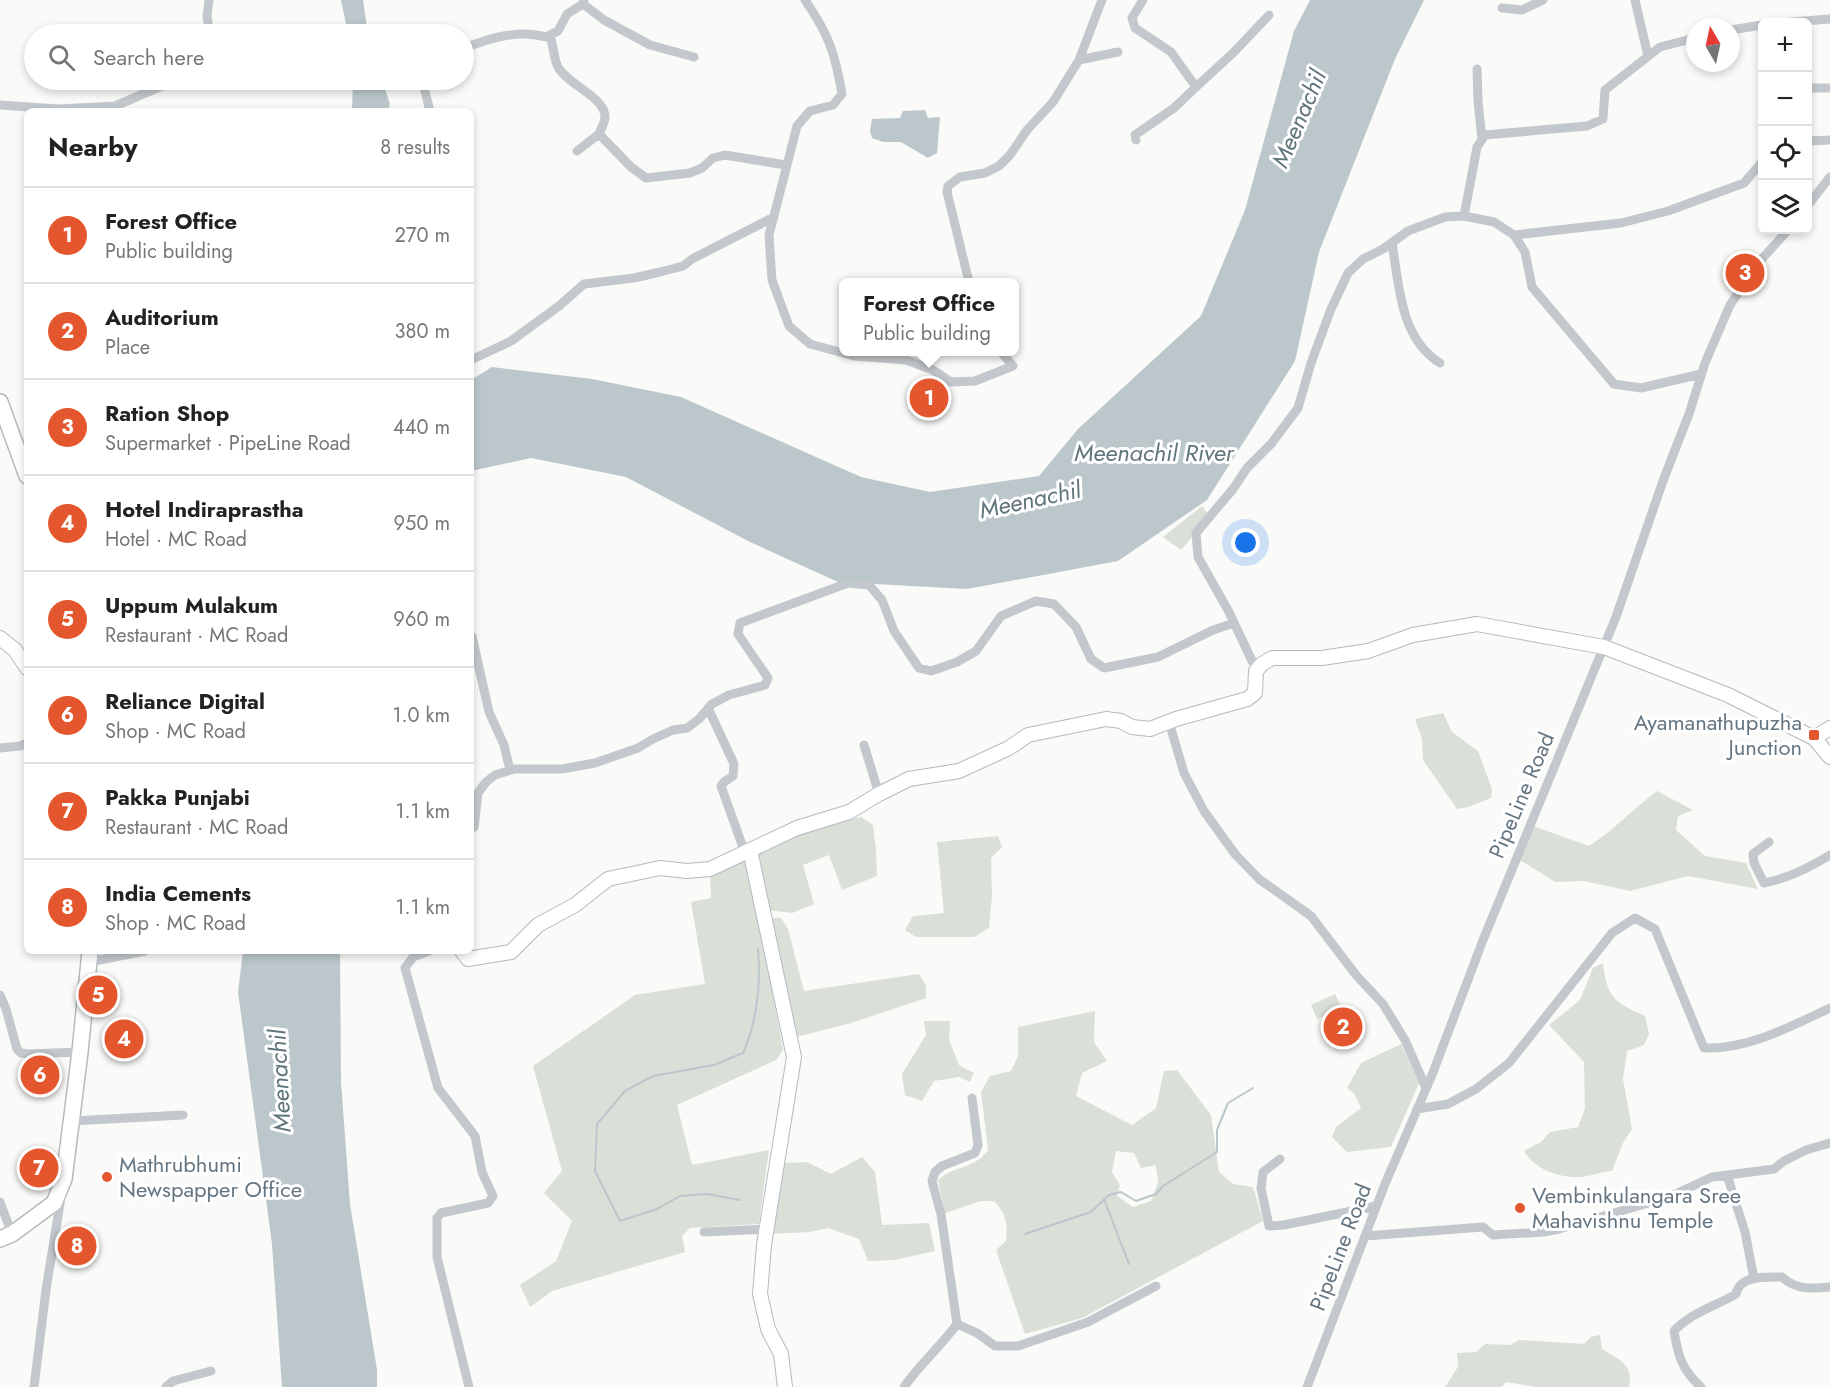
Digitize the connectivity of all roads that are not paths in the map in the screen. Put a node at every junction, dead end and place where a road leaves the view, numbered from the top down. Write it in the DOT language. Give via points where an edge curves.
graph roads {
  1 [pos="209,0"];
  2 [pos="805,0"];
  3 [pos="1102,0"];
  4 [pos="1143,0"];
  5 [pos="1543,0"];
  6 [pos="1635,0"];
  7 [pos="584,2"];
  8 [pos="1502,8"];
  9 [pos="1269,15"];
  10 [pos="1830,19"];
  11 [pos="1812,20"];
  12 [pos="208,24"];
  13 [pos="1758,26"];
  14 [pos="1740,29"];
  15 [pos="550,35"];
  16 [pos="1686,41"];
  17 [pos="474,44"];
  18 [pos="1118,52"];
  19 [pos="1648,56"];
  20 [pos="694,57"];
  21 [pos="1079,60"];
  22 [pos="1477,69"];
  23 [pos="1197,87"];
  24 [pos="1812,88"];
  25 [pos="1830,88"];
  26 [pos="153,90"];
  27 [pos="425,90"];
  28 [pos="127,101"];
  29 [pos="0,105"];
  30 [pos="44,108"];
  31 [pos="77,108"];
  32 [pos="129,108"];
  33 [pos="429,108"];
  34 [pos="599,134"];
  35 [pos="1136,140"];
  36 [pos="1482,140"];
  37 [pos="1830,140"];
  38 [pos="1812,141"];
  39 [pos="577,151"];
  40 [pos="786,165"];
  41 [pos="1758,167"];
  42 [pos="1830,177"];
  43 [pos="1812,200"];
  44 [pos="1464,216"];
  45 [pos="774,217"];
  46 [pos="1784,234"];
  47 [pos="1515,235"];
  48 [pos="1392,243"];
  49 [pos="968,278"];
  50 [pos="839,352"];
  51 [pos="854,356"];
  52 [pos="1005,356"];
  53 [pos="474,359"];
  54 [pos="1440,363"];
  55 [pos="1701,374"];
  56 [pos="0,402"];
  57 [pos="24,468"];
  58 [pos="1234,623"];
  59 [pos="0,638"];
  60 [pos="474,645"];
  61 [pos="1604,647"];
  62 [pos="24,664"];
  63 [pos="1259,668"];
  64 [pos="708,708"];
  65 [pos="1169,722"];
  66 [pos="1830,728"];
  67 [pos="1814,738"];
  68 [pos="24,744"];
  69 [pos="864,745"];
  70 [pos="0,748"];
  71 [pos="1830,757"];
  72 [pos="510,770"];
  73 [pos="879,794"];
  74 [pos="474,827"];
  75 [pos="1769,842"];
  76 [pos="748,851"];
  77 [pos="1830,855"];
  78 [pos="112,954"];
  79 [pos="421,954"];
  80 [pos="464,954"];
  81 [pos="90,956"];
  82 [pos="0,995"];
  83 [pos="1830,1008"];
  84 [pos="80,1052"];
  85 [pos="1426,1088"];
  86 [pos="972,1098"];
  87 [pos="1417,1109"];
  88 [pos="183,1115"];
  89 [pos="72,1120"];
  90 [pos="1830,1143"];
  91 [pos="1280,1159"];
  92 [pos="1727,1175"];
  93 [pos="64,1179"];
  94 [pos="0,1202"];
  95 [pos="1376,1206"];
  96 [pos="766,1229"];
  97 [pos="704,1232"];
  98 [pos="6,1236"];
  99 [pos="1365,1236"];
  100 [pos="1754,1279"];
  101 [pos="1156,1286"];
  102 [pos="1830,1287"];
  103 [pos="957,1324"];
  104 [pos="211,1371"];
  105 [pos="34,1387"];
  106 [pos="166,1387"];
  107 [pos="469,1387"];
  108 [pos="785,1387"];
  109 [pos="904,1387"];
  110 [pos="1306,1387"];
  111 [pos="1701,1387"];
  1 -- 12 [label="street"];
  2 -- 40 [label="street" via="835,55 842,94 833,105 810,111 796,126"];
  3 -- 21 [label="street"];
  4 -- 23 [label="street" via="1132,18 1135,28 1171,52"];
  5 -- 8 [label="street" via="1522,10"];
  6 -- 19 [label="street"];
  7 -- 15 [label="street" via="567,14 558,31"];
  7 -- 20 [label="street" via="604,20 650,45"];
  9 -- 23 [label="street"];
  10 -- 11 [label="street"];
  13 -- 14 [label="street"];
  15 -- 17 [label="street" via="495,37"];
  15 -- 34 [label="street" via="557,66 569,81 604,108 606,119"];
  16 -- 19 [label="street" via="1660,47"];
  18 -- 21 [label="street"];
  19 -- 36 [label="street" via="1605,90 1603,119 1587,126 1485,135"];
  21 -- 49 [label="street" via="1053,102 999,166 960,177 948,186"];
  22 -- 36 [label="street"];
  23 -- 35 [label="street" via="1140,130"];
  24 -- 25 [label="street"];
  26 -- 28 [label="street"];
  27 -- 33 [label="street"];
  28 -- 31 [label="street" via="115,106"];
  28 -- 32 [label="street"];
  29 -- 30 [label="street"];
  34 -- 39 [label="street"];
  34 -- 40 [label="street" via="646,178 690,173 725,155"];
  36 -- 44 [label="street" via="1477,147"];
  37 -- 38 [label="street"];
  40 -- 45 [label="street"];
  41 -- 47 [label="street" via="1744,183 1668,211 1621,223"];
  42 -- 43 [label="street"];
  44 -- 47 [label="street" via="1494,222"];
  44 -- 48 [label="street" via="1445,217 1408,231"];
  45 -- 50 [label="street" via="769,235 772,280 789,326 810,344"];
  45 -- 53 [label="street" via="682,266 634,278 584,284 511,341"];
  46 -- 55 [label="street, PipeLine Road" via="1730,305"];
  47 -- 55 [label="street" via="1525,252 1532,287 1614,384 1641,388"];
  48 -- 54 [label="street" via="1410,330 1429,356"];
  48 -- 58 [label="street" via="1363,259 1348,273 1311,363 1298,408 1196,533 1198,557"];
  51 -- 52 [label="street" via="906,360 951,382 975,381 1013,366"];
  55 -- 61 [label="street, PipeLine Road"];
  56 -- 57 [label="main road"];
  58 -- 63 [label="street"];
  58 -- 64 [label="street" via="1158,657 1104,668 1090,659 1076,627 1053,604 1036,601 1000,616 976,651 931,671 919,668 894,631 882,600 869,585 849,583 740,623 738,634 768,678 765,685 729,695"];
  59 -- 62 [label="main road"];
  60 -- 72 [label="street" via="489,712"];
  61 -- 63 [label="main road" via="1477,624 1413,635 1368,651 1322,658 1272,658"];
  61 -- 67 [label="main road" via="1728,695"];
  61 -- 85 [label="street, PipeLine Road"];
  63 -- 65 [label="main road" via="1255,693 1247,699"];
  64 -- 72 [label="street" via="687,728 673,730 595,763 562,769"];
  64 -- 76 [label="street" via="734,764 733,776 721,786"];
  65 -- 73 [label="main road" via="1150,729 1106,719 1028,735 1010,748 959,771 909,779"];
  65 -- 85 [label="street" via="1184,773 1204,812 1259,879 1311,916 1383,1004 1405,1040"];
  66 -- 67 [label="main road"];
  67 -- 71 [label="main road"];
  68 -- 70 [label="street"];
  69 -- 73 [label="street"];
  72 -- 74 [label="street" via="495,775 478,793"];
  73 -- 76 [label="main road" via="849,812 797,828"];
  75 -- 77 [label="street" via="1753,854 1764,883 1804,871"];
  76 -- 80 [label="main road" via="710,869 660,868 608,879 575,905 537,926 511,952 468,959"];
  76 -- 96 [label="main road" via="794,1057"];
  78 -- 81 [label="street"];
  79 -- 107 [label="street" via="413,957 405,968 438,1088 475,1136 482,1172 493,1196 488,1203 437,1218 437,1257"];
  81 -- 84 [label="main road"];
  82 -- 84 [label="street" via="21,1053"];
  83 -- 87 [label="street" via="1771,1035 1721,1049 1704,1048 1655,929 1635,918 1612,933 1509,1063 1476,1089 1448,1104"];
  84 -- 89 [label="main road"];
  85 -- 87 [label="street, PipeLine Road"];
  86 -- 103 [label="street" via="978,1145 975,1153 942,1166 932,1181 941,1214"];
  87 -- 95 [label="street, PipeLine Road"];
  88 -- 89 [label="street"];
  89 -- 93 [label="main road"];
  90 -- 92 [label="street" via="1806,1150 1774,1169"];
  91 -- 95 [label="street" via="1263,1172 1261,1188 1269,1226"];
  92 -- 99 [label="street" via="1712,1177 1669,1197 1544,1232 1493,1235 1483,1227"];
  92 -- 100 [label="street" via="1745,1232"];
  93 -- 98 [label="main road" via="54,1203"];
  93 -- 105 [label="street"];
  94 -- 98 [label="street"];
  95 -- 99 [label="street, PipeLine Road"];
  96 -- 97 [label="street"];
  96 -- 108 [label="main road" via="760,1294 768,1329 781,1354"];
  99 -- 110 [label="street, PipeLine Road"];
  100 -- 102 [label="street" via="1782,1277 1791,1286"];
  100 -- 111 [label="street" via="1743,1281 1736,1294 1682,1322 1674,1331 1678,1356"];
  101 -- 103 [label="street" via="1088,1322 1018,1346 995,1346"];
  103 -- 109 [label="street"];
  104 -- 106 [label="street"];
}
